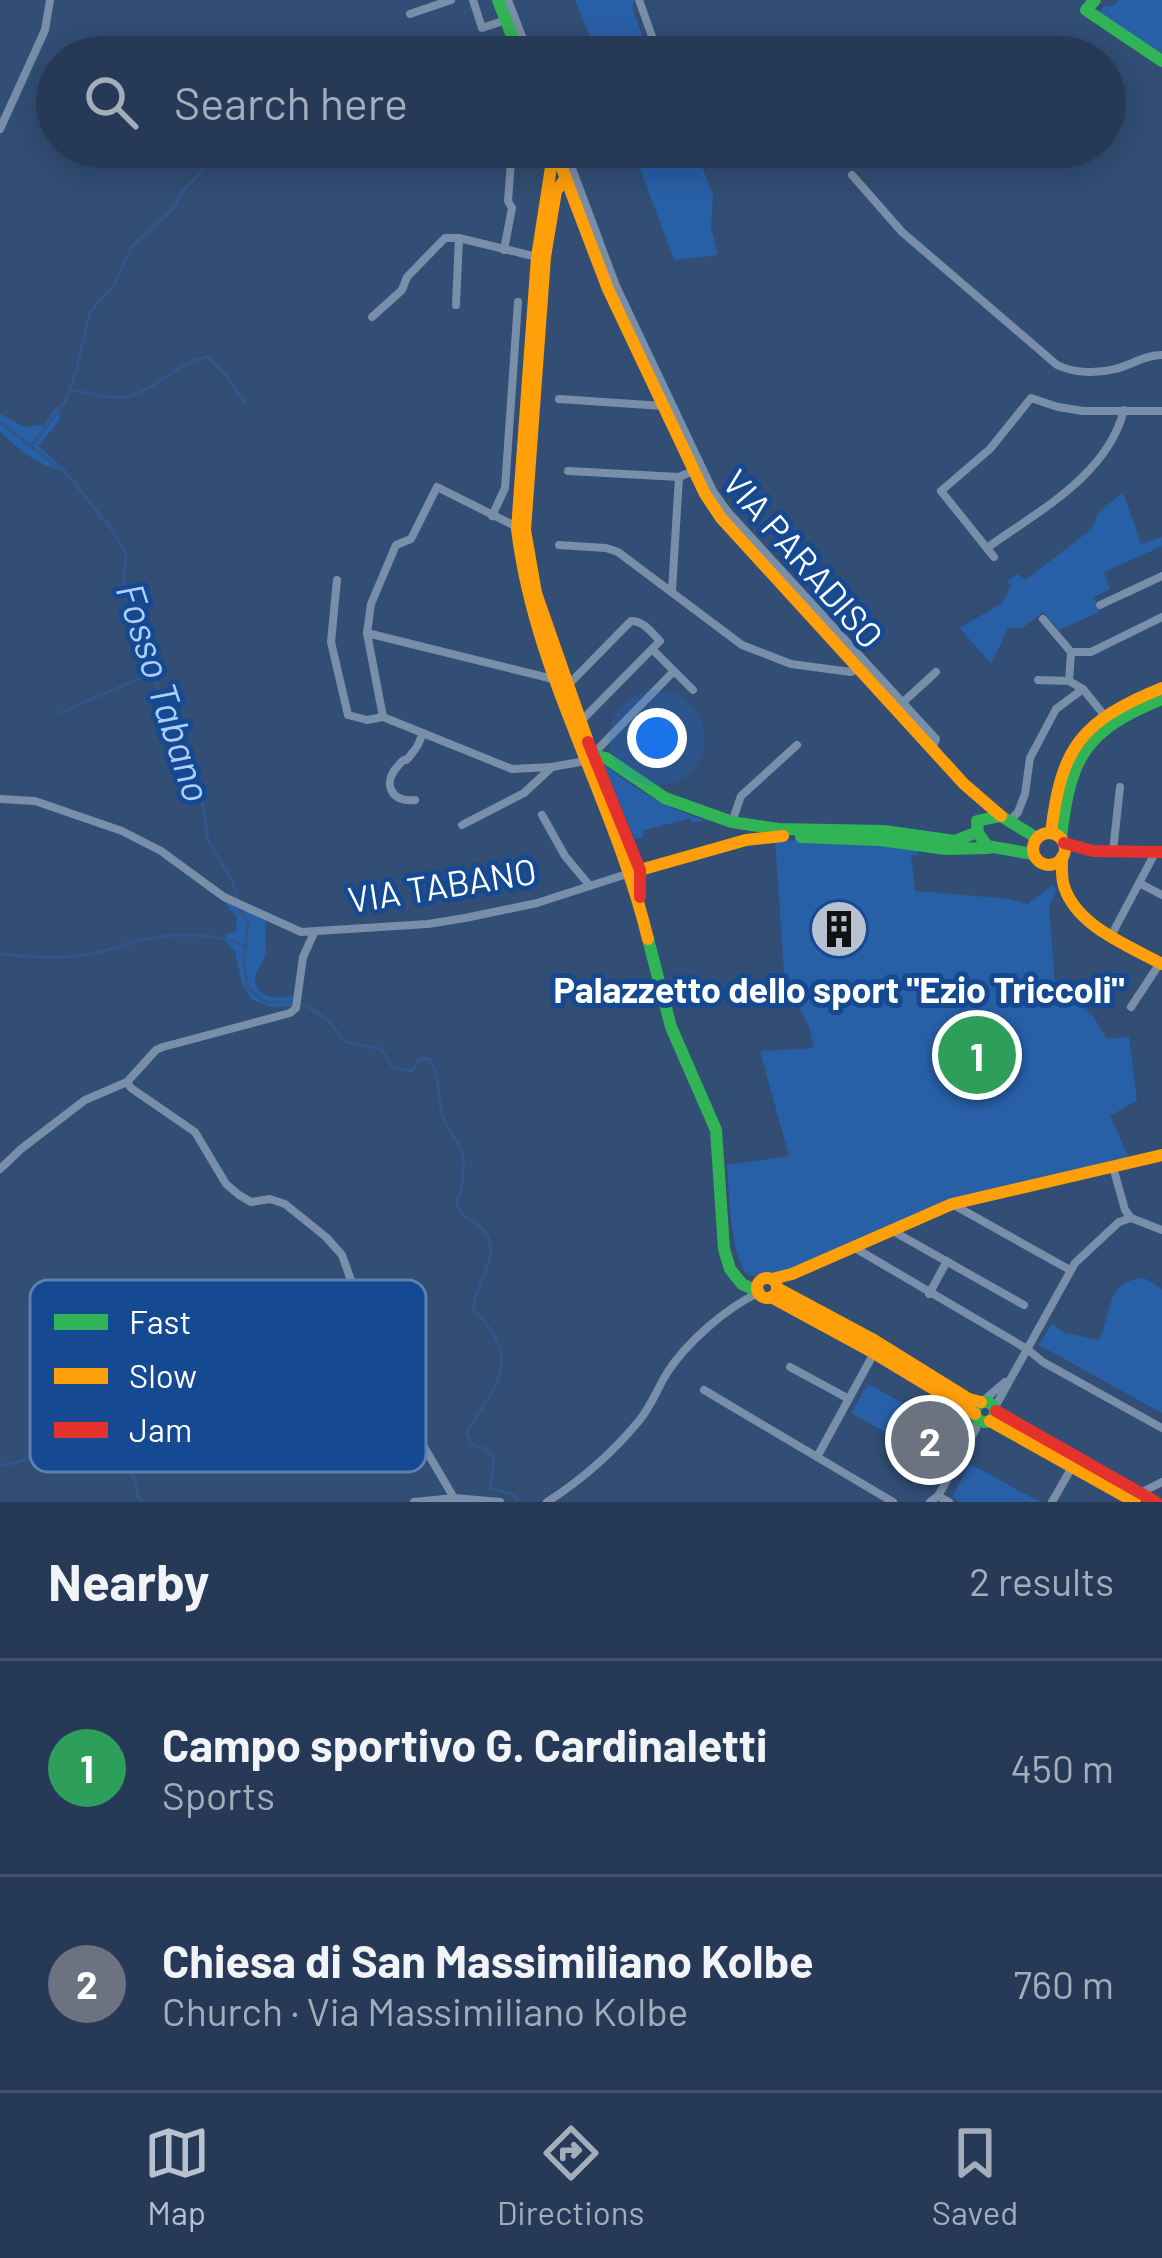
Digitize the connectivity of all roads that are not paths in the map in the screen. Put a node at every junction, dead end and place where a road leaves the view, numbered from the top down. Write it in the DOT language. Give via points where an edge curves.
graph roads {
  1 [pos="50,0"];
  2 [pos="451,0"];
  3 [pos="473,0"];
  4 [pos="498,0"];
  5 [pos="508,0"];
  6 [pos="639,0"];
  7 [pos="1095,0"];
  8 [pos="410,14"];
  9 [pos="506,20"];
  10 [pos="42,36"];
  11 [pos="512,36"];
  12 [pos="522,36"];
  13 [pos="652,36"];
  14 [pos="1124,36"];
  15 [pos="1126,37"];
  16 [pos="36,50"];
  17 [pos="1162,62"];
  18 [pos="0,129"];
  19 [pos="510,168"];
  20 [pos="551,168"];
  21 [pos="561,168"];
  22 [pos="571,168"];
  23 [pos="852,175"];
  24 [pos="565,179"];
  25 [pos="548,184"];
  26 [pos="573,199"];
  27 [pos="553,201"];
  28 [pos="459,238"];
  29 [pos="504,250"];
  30 [pos="536,257"];
  31 [pos="612,287"];
  32 [pos="518,302"];
  33 [pos="456,305"];
  34 [pos="373,316"];
  35 [pos="1162,355"];
  36 [pos="559,399"];
  37 [pos="664,406"];
  38 [pos="1124,410"];
  39 [pos="1162,411"];
  40 [pos="568,471"];
  41 [pos="686,474"];
  42 [pos="492,516"];
  43 [pos="521,529"];
  44 [pos="560,545"];
  45 [pos="987,548"];
  46 [pos="994,557"];
  47 [pos="1162,576"];
  48 [pos="337,580"];
  49 [pos="671,593"];
  50 [pos="1100,604"];
  51 [pos="1162,617"];
  52 [pos="1043,619"];
  53 [pos="367,633"];
  54 [pos="652,649"];
  55 [pos="1070,652"];
  56 [pos="863,665"];
  57 [pos="674,671"];
  58 [pos="936,672"];
  59 [pos="1038,680"];
  60 [pos="1069,681"];
  61 [pos="562,682"];
  62 [pos="1162,688"];
  63 [pos="1083,689"];
  64 [pos="693,690"];
  65 [pos="1162,699"];
  66 [pos="900,706"];
  67 [pos="1104,715"];
  68 [pos="383,717"];
  69 [pos="580,722"];
  70 [pos="422,733"];
  71 [pos="797,745"];
  72 [pos="589,758"];
  73 [pos="552,767"];
  74 [pos="964,784"];
  75 [pos="1120,787"];
  76 [pos="0,799"];
  77 [pos="415,800"];
  78 [pos="542,815"];
  79 [pos="1005,818"];
  80 [pos="732,822"];
  81 [pos="461,825"];
  82 [pos="977,826"];
  83 [pos="1057,844"];
  84 [pos="989,848"];
  85 [pos="1113,851"];
  86 [pos="1159,852"];
  87 [pos="1034,854"];
  88 [pos="636,872"];
  89 [pos="1139,883"];
  90 [pos="590,886"];
  91 [pos="1162,895"];
  92 [pos="314,933"];
  93 [pos="1111,936"];
  94 [pos="1161,963"];
  95 [pos="1131,1007"];
  96 [pos="127,1082"];
  97 [pos="1162,1155"];
  98 [pos="1113,1167"];
  99 [pos="0,1169"];
  100 [pos="952,1204"];
  101 [pos="1131,1219"];
  102 [pos="891,1230"];
  103 [pos="1162,1230"];
  104 [pos="853,1247"];
  105 [pos="947,1261"];
  106 [pos="1070,1270"];
  107 [pos="351,1280"];
  108 [pos="768,1288"];
  109 [pos="929,1294"];
  110 [pos="1024,1305"];
  111 [pos="1027,1349"];
  112 [pos="874,1353"];
  113 [pos="790,1367"];
  114 [pos="704,1390"];
  115 [pos="849,1399"];
  116 [pos="984,1414"];
  117 [pos="1162,1428"];
  118 [pos="426,1450"];
  119 [pos="817,1456"];
  120 [pos="1072,1466"];
  121 [pos="1162,1482"];
  122 [pos="1138,1497"];
  123 [pos="454,1498"];
  124 [pos="934,1499"];
  125 [pos="414,1502"];
  126 [pos="500,1502"];
  127 [pos="547,1502"];
  128 [pos="893,1502"];
  129 [pos="949,1502"];
  130 [pos="1052,1502"];
  131 [pos="1156,1502"];
  1 -- 10 [label="street"];
  2 -- 8 [label="street"];
  3 -- 9 [label="street" via="482,28"];
  4 -- 9 [label="street"];
  5 -- 12 [label="street"];
  6 -- 13 [label="street"];
  7 -- 14 [label="street" via="1086,10"];
  9 -- 11 [label="street"];
  15 -- 17 [label="street"];
  16 -- 18 [label="street"];
  19 -- 29 [label="street"];
  20 -- 25 [label="street"];
  21 -- 24 [label="street, VIA PARADISO"];
  22 -- 31 [label="street"];
  23 -- 35 [label="street" via="902,232 1057,365 1114,370"];
  24 -- 25 [label="street"];
  24 -- 26 [label="street, VIA PARADISO"];
  24 -- 27 [label="street"];
  25 -- 30 [label="street"];
  26 -- 27 [label="street"];
  26 -- 31 [label="street, VIA PARADISO"];
  27 -- 43 [label="street"];
  28 -- 29 [label="street"];
  28 -- 33 [label="street"];
  28 -- 34 [label="street" via="445,238"];
  29 -- 30 [label="street"];
  30 -- 43 [label="street"];
  31 -- 37 [label="street, VIA PARADISO"];
  31 -- 56 [label="street" via="713,490"];
  32 -- 42 [label="street" via="505,488"];
  36 -- 37 [label="street"];
  37 -- 41 [label="street, VIA PARADISO"];
  38 -- 39 [label="street"];
  38 -- 45 [label="street" via="1096,464"];
  38 -- 45 [label="street" via="1082,411 1031,398 990,449 941,491"];
  40 -- 41 [label="street"];
  41 -- 49 [label="street"];
  41 -- 56 [label="street, VIA PARADISO"];
  42 -- 43 [label="street"];
  42 -- 53 [label="street" via="437,487 411,539 396,545 370,604"];
  43 -- 61 [label="street" via="524,588"];
  44 -- 49 [label="street" via="618,552"];
  45 -- 46 [label="street"];
  47 -- 50 [label="street"];
  48 -- 68 [label="street" via="331,642 348,715"];
  49 -- 56 [label="street" via="742,645 791,664 850,672"];
  51 -- 55 [label="street" via="1091,652"];
  52 -- 55 [label="street"];
  53 -- 61 [label="street"];
  53 -- 68 [label="street"];
  54 -- 57 [label="street"];
  54 -- 61 [label="street" via="660,640 635,621"];
  54 -- 69 [label="street"];
  55 -- 60 [label="street"];
  56 -- 66 [label="street, VIA PARADISO"];
  57 -- 64 [label="street"];
  57 -- 72 [label="street"];
  58 -- 66 [label="street"];
  59 -- 60 [label="street"];
  60 -- 63 [label="street"];
  61 -- 69 [label="street"];
  61 -- 72 [label="street"];
  62 -- 67 [label="street"];
  63 -- 67 [label="street"];
  63 -- 79 [label="street" via="1056,710 1030,758 1018,812"];
  65 -- 83 [label="street" via="1114,721 1087,746 1068,781"];
  66 -- 74 [label="street, VIA PARADISO"];
  67 -- 83 [label="street" via="1061,774"];
  68 -- 70 [label="street"];
  69 -- 72 [label="street"];
  70 -- 73 [label="street" via="512,769"];
  70 -- 77 [label="street" via="391,778 396,797"];
  71 -- 80 [label="street" via="741,796"];
  72 -- 73 [label="street"];
  72 -- 80 [label="street" via="607,758 665,798"];
  72 -- 88 [label="street"];
  73 -- 81 [label="street" via="524,793"];
  74 -- 79 [label="street, VIA PARADISO"];
  74 -- 82 [label="street"];
  75 -- 85 [label="street"];
  76 -- 92 [label="street, VIA TABANO" via="45,804 122,831 233,902"];
  78 -- 90 [label="street"];
  79 -- 82 [label="street"];
  79 -- 83 [label="street, VIA PARADISO"];
  80 -- 82 [label="street" via="955,841"];
  82 -- 84 [label="street"];
  83 -- 85 [label="street"];
  83 -- 87 [label="street" via="1033,845"];
  83 -- 87 [label="street, VIA TABANO" via="1054,864"];
  83 -- 93 [label="street" via="1075,907"];
  84 -- 87 [label="street, VIA TABANO"];
  84 -- 88 [label="street, VIA TABANO" via="778,836"];
  85 -- 86 [label="street"];
  86 -- 89 [label="street"];
  88 -- 90 [label="street, VIA TABANO"];
  88 -- 108 [label="street" via="669,1020 718,1138 729,1265"];
  89 -- 91 [label="street"];
  89 -- 93 [label="street"];
  90 -- 92 [label="street, VIA TABANO" via="466,918"];
  92 -- 96 [label="street" via="296,1008 163,1046"];
  93 -- 94 [label="street"];
  94 -- 95 [label="street"];
  96 -- 99 [label="street" via="85,1100"];
  96 -- 107 [label="street" via="195,1132 239,1195 284,1204 326,1237"];
  97 -- 98 [label="street"];
  98 -- 100 [label="street"];
  98 -- 101 [label="street"];
  100 -- 102 [label="street"];
  100 -- 106 [label="street"];
  101 -- 103 [label="street"];
  101 -- 106 [label="street"];
  102 -- 104 [label="street"];
  102 -- 105 [label="street"];
  104 -- 108 [label="street"];
  104 -- 109 [label="street"];
  105 -- 109 [label="street"];
  105 -- 110 [label="street"];
  106 -- 111 [label="street"];
  108 -- 112 [label="street"];
  108 -- 116 [label="street" via="874,1340"];
  108 -- 127 [label="street" via="713,1323 676,1361 638,1422"];
  109 -- 111 [label="street"];
  111 -- 116 [label="street"];
  111 -- 117 [label="street"];
  112 -- 115 [label="street"];
  112 -- 116 [label="street"];
  113 -- 115 [label="street"];
  114 -- 119 [label="street"];
  115 -- 119 [label="street"];
  116 -- 120 [label="street"];
  116 -- 122 [label="street"];
  116 -- 124 [label="street"];
  118 -- 123 [label="street"];
  119 -- 128 [label="street"];
  120 -- 122 [label="street"];
  120 -- 130 [label="street"];
  121 -- 122 [label="street"];
  122 -- 131 [label="street"];
  123 -- 125 [label="street"];
  123 -- 126 [label="street"];
  124 -- 129 [label="street"];
}
